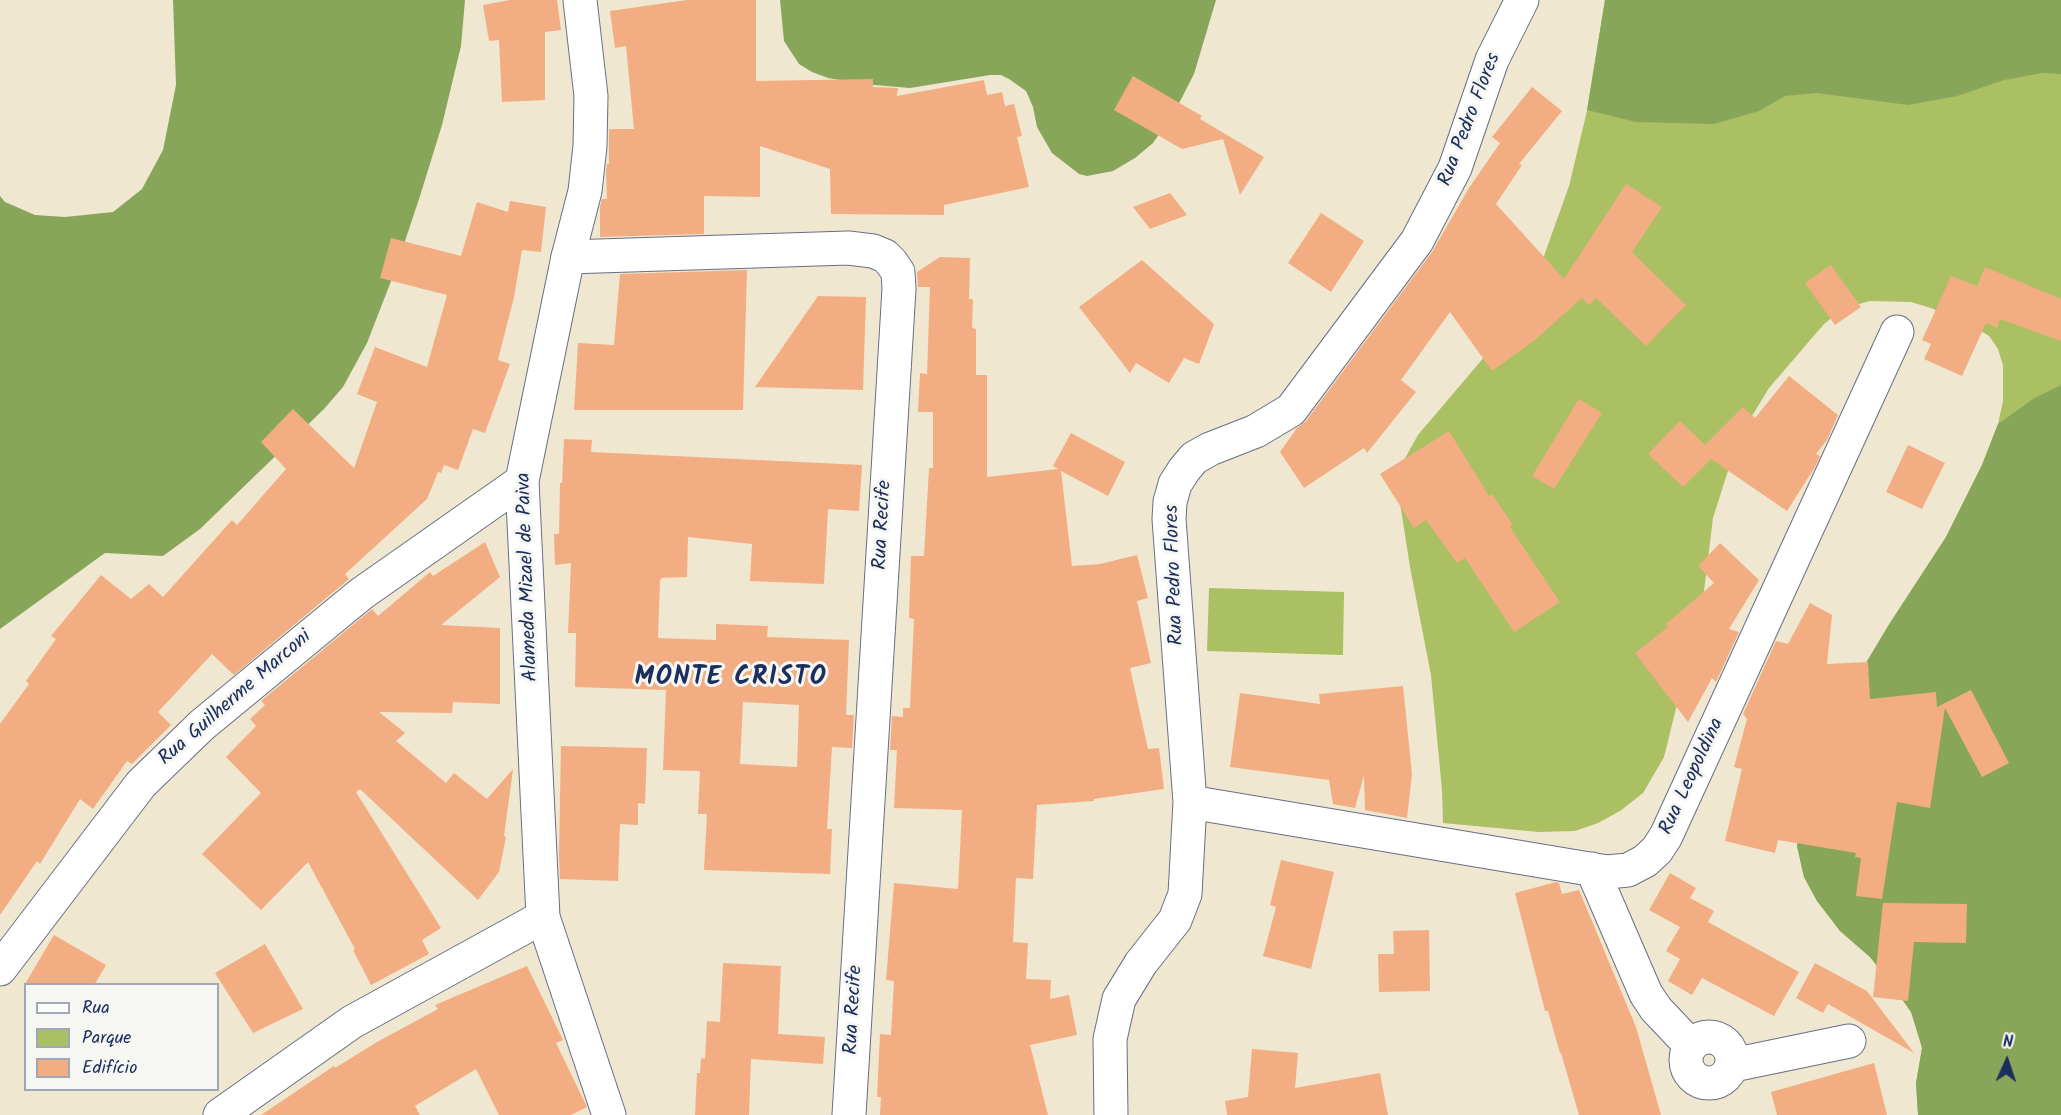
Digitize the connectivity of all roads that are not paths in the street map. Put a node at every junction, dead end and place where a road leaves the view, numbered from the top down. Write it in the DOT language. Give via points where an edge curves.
graph roads {
  1 [pos="580,0"];
  2 [pos="1522,0"];
  3 [pos="568,257"];
  4 [pos="1897,332"];
  5 [pos="522,481"];
  6 [pos="1190,802"];
  7 [pos="1592,870"];
  8 [pos="543,917"];
  9 [pos="0,969"];
  10 [pos="1849,1041"];
  11 [pos="220,1115"];
  12 [pos="609,1115"];
  13 [pos="849,1115"];
  14 [pos="1111,1115"];
  1 -- 3 [label="street, Alameda Mizael de Paiva" via="591,96 590,146 585,191"];
  2 -- 6 [label="street, Rua Pedro Flores" via="1482,85 1455,168 1416,241 1302,399 1256,431 1194,458 1175,484 1169,519"];
  3 -- 5 [label="street, Alameda Mizael de Paiva"];
  3 -- 13 [label="street, Rua Recife" via="848,248 885,256 898,272"];
  4 -- 7 [label="street, Rua Leopoldina" via="1666,836 1651,856 1634,867 1614,872"];
  5 -- 8 [label="street, Alameda Mizael de Paiva"];
  5 -- 9 [label="street, Rua Guilherme Marconi" via="361,594 202,725 141,784"];
  6 -- 7 [label="street, Rua Leopoldina"];
  6 -- 14 [label="street, Rua Pedro Flores" via="1185,894 1180,909 1129,981 1113,1018"];
  7 -- 10 [label="street" via="1646,994 1691,1046 1705,1038 1726,1043 1733,1065"];
  8 -- 11 [label="street" via="352,1022"];
  8 -- 12 [label="street, Alameda Mizael de Paiva"];
}
